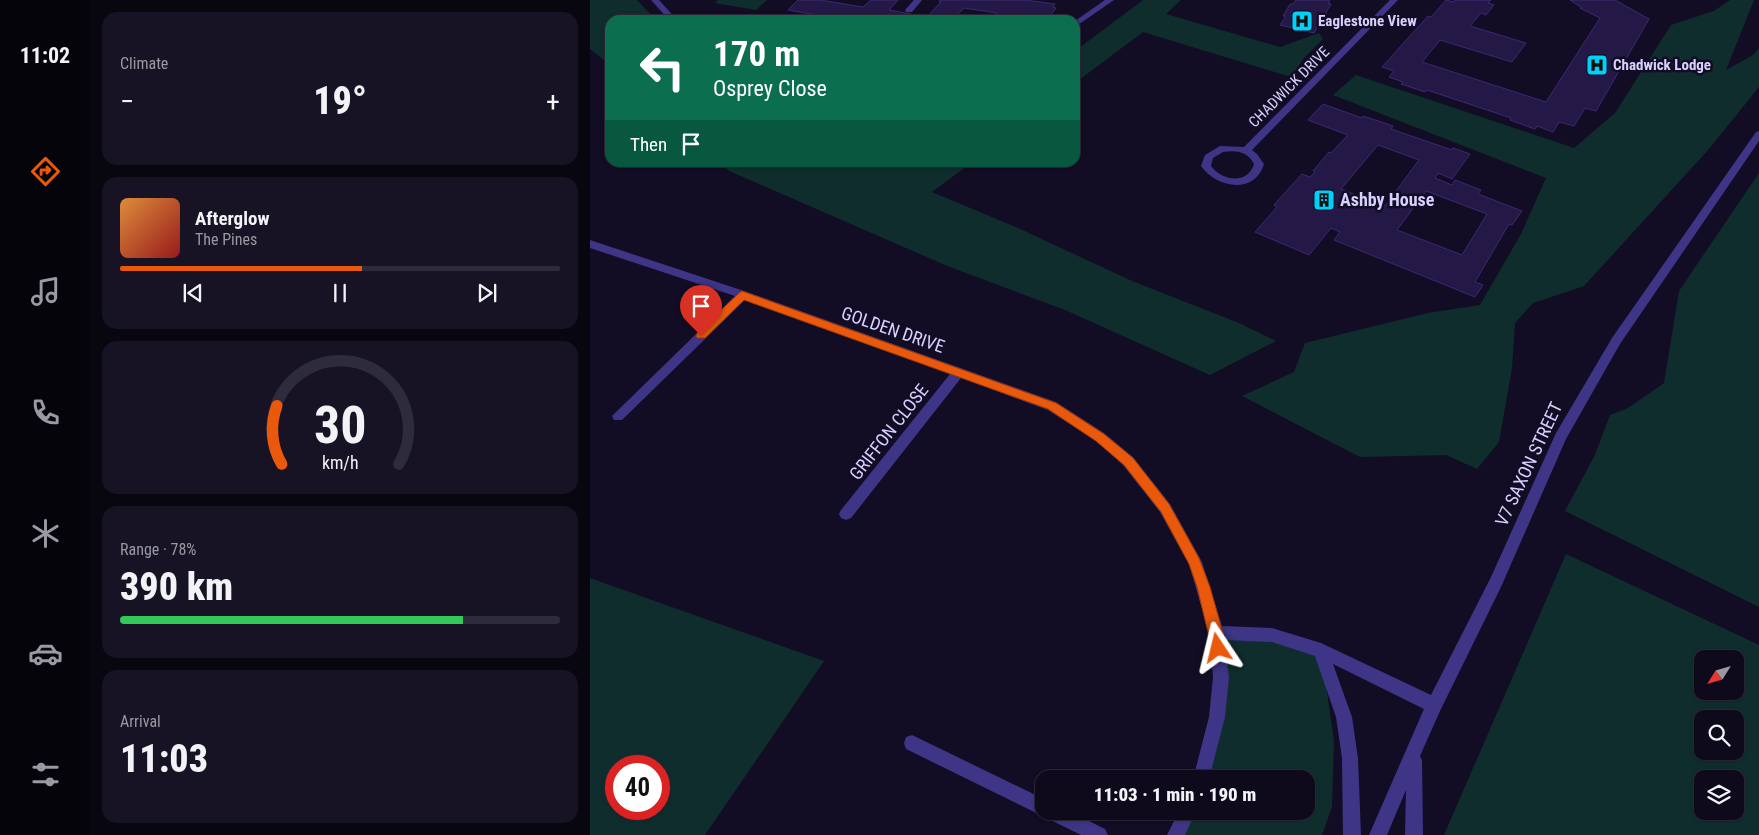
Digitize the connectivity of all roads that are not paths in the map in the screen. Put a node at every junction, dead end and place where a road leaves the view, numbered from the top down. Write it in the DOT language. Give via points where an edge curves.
graph roads {
  1 [pos="656,0"];
  2 [pos="918,0"];
  3 [pos="1110,0"];
  4 [pos="1394,0"];
  5 [pos="909,10"];
  6 [pos="669,15"];
  7 [pos="1080,21"];
  8 [pos="1759,134"];
  9 [pos="1246,150"];
  10 [pos="590,244"];
  11 [pos="742,295"];
  12 [pos="959,372"];
  13 [pos="618,416"];
  14 [pos="846,514"];
  15 [pos="1216,633"];
  16 [pos="1321,650"];
  17 [pos="1434,705"];
  18 [pos="912,743"];
  19 [pos="1414,755"];
  20 [pos="1203,770"];
  21 [pos="1035,804"];
  22 [pos="1069,820"];
  23 [pos="1184,820"];
  24 [pos="1099,835"];
  25 [pos="1176,835"];
  26 [pos="1352,835"];
  27 [pos="1378,835"];
  28 [pos="1414,835"];
  1 -- 6 [label="street"];
  2 -- 5 [label="street"];
  3 -- 7 [label="street"];
  4 -- 9 [label="street, CHADWICK DRIVE"];
  8 -- 17 [label="street, V7 SAXON STREET" via="1616,341 1560,438 1496,582"];
  9 -- 9 [label="street" via="1259,164 1259,169 1250,178 1226,181 1213,176 1206,166 1208,156 1220,149"];
  10 -- 11 [label="street, GOLDEN DRIVE"];
  11 -- 12 [label="street, GOLDEN DRIVE"];
  11 -- 13 [label="street"];
  12 -- 14 [label="street, GRIFFON CLOSE"];
  12 -- 15 [label="street, GOLDEN DRIVE" via="1052,406 1100,437 1128,461 1165,508 1195,562"];
  15 -- 16 [label="street" via="1272,636"];
  15 -- 20 [label="street, GOLDEN DRIVE" via="1221,678 1217,717"];
  16 -- 17 [label="street"];
  16 -- 26 [label="street" via="1344,717 1350,758"];
  17 -- 19 [label="street, V7 SAXON STREET"];
  18 -- 21 [label="street"];
  19 -- 27 [label="street, V7 SAXON STREET"];
  19 -- 28 [label="street"];
  22 -- 24 [label="street"];
  23 -- 25 [label="street"];
}
